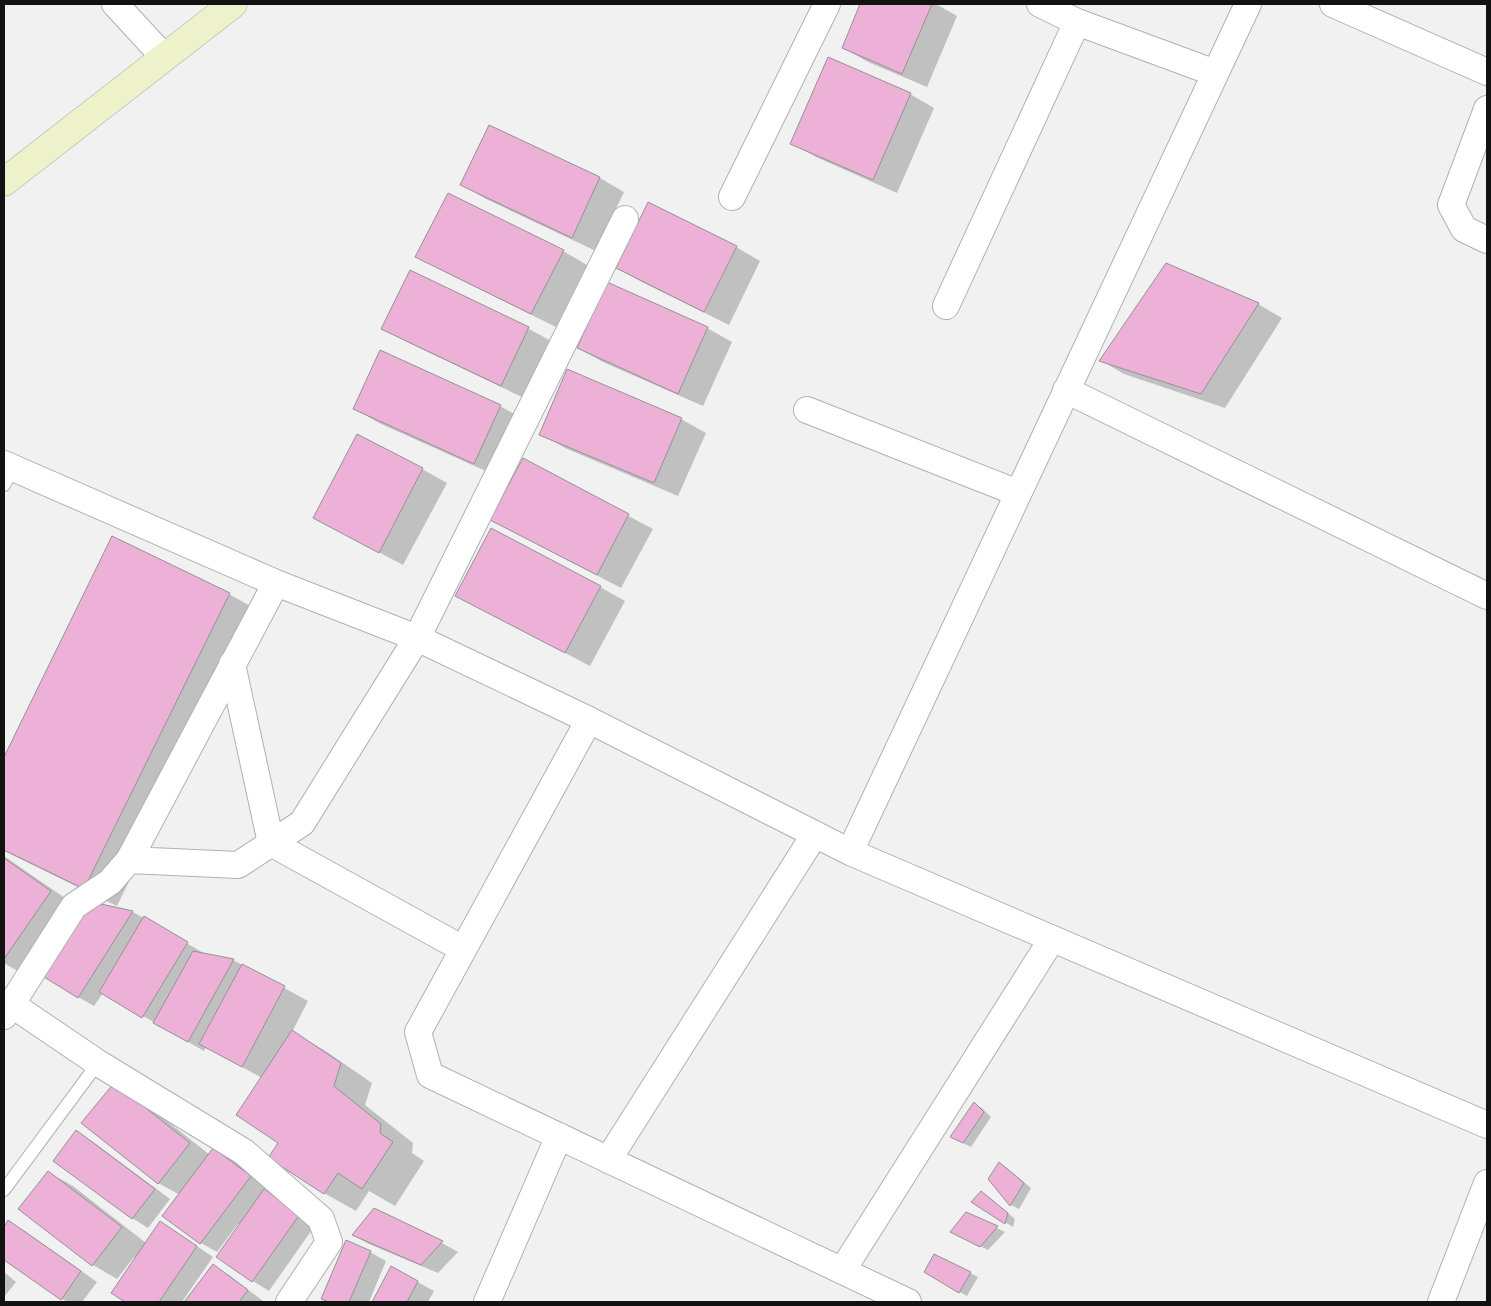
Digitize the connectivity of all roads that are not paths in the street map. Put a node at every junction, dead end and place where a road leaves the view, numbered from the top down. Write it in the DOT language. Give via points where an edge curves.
graph roads {
  1 [pos="115,4"];
  2 [pos="233,4"];
  3 [pos="827,4"];
  4 [pos="1040,4"];
  5 [pos="1248,4"];
  6 [pos="1333,4"];
  7 [pos="1077,22"];
  8 [pos="164,57"];
  9 [pos="1487,72"];
  10 [pos="1215,73"];
  11 [pos="1487,109"];
  12 [pos="4,182"];
  13 [pos="732,197"];
  14 [pos="625,219"];
  15 [pos="1487,240"];
  16 [pos="946,306"];
  17 [pos="1066,390"];
  18 [pos="807,410"];
  19 [pos="7,473"];
  20 [pos="1018,493"];
  21 [pos="276,583"];
  22 [pos="1487,596"];
  23 [pos="417,638"];
  24 [pos="232,664"];
  25 [pos="588,720"];
  26 [pos="816,834"];
  27 [pos="271,843"];
  28 [pos="850,852"];
  29 [pos="129,860"];
  30 [pos="1052,939"];
  31 [pos="463,949"];
  32 [pos="8,1010"];
  33 [pos="98,1063"];
  34 [pos="1487,1125"];
  35 [pos="559,1136"];
  36 [pos="608,1160"];
  37 [pos="1487,1183"];
  38 [pos="4,1190"];
  39 [pos="842,1271"];
  40 [pos="289,1302"];
  41 [pos="487,1302"];
  42 [pos="908,1302"];
  43 [pos="1441,1302"];
  1 -- 8 [label="street"];
  2 -- 8 [label="street"];
  3 -- 13 [label="street"];
  4 -- 7 [label="street"];
  5 -- 10 [label="street"];
  6 -- 9 [label="street"];
  7 -- 10 [label="street"];
  7 -- 16 [label="street"];
  8 -- 12 [label="street"];
  10 -- 17 [label="street"];
  11 -- 15 [label="street" via="1451,205 1464,229"];
  14 -- 23 [label="street"];
  17 -- 20 [label="street"];
  17 -- 22 [label="street"];
  18 -- 20 [label="street"];
  19 -- 21 [label="street"];
  20 -- 28 [label="street"];
  21 -- 23 [label="street"];
  21 -- 24 [label="street"];
  23 -- 25 [label="street"];
  23 -- 27 [label="street" via="302,823"];
  24 -- 27 [label="street"];
  24 -- 29 [label="street"];
  25 -- 26 [label="street"];
  25 -- 31 [label="street"];
  26 -- 28 [label="street"];
  26 -- 36 [label="street"];
  27 -- 29 [label="street" via="238,865"];
  27 -- 31 [label="street"];
  28 -- 30 [label="street"];
  29 -- 32 [label="street" via="110,882 74,906"];
  30 -- 34 [label="street"];
  30 -- 39 [label="street"];
  31 -- 35 [label="street" via="418,1032 430,1075"];
  32 -- 33 [label="street"];
  33 -- 38 [label="lane"];
  33 -- 40 [label="street" via="244,1152 321,1219 329,1242"];
  35 -- 36 [label="street"];
  35 -- 41 [label="street"];
  36 -- 39 [label="street"];
  37 -- 43 [label="street"];
  39 -- 42 [label="street"];
}
